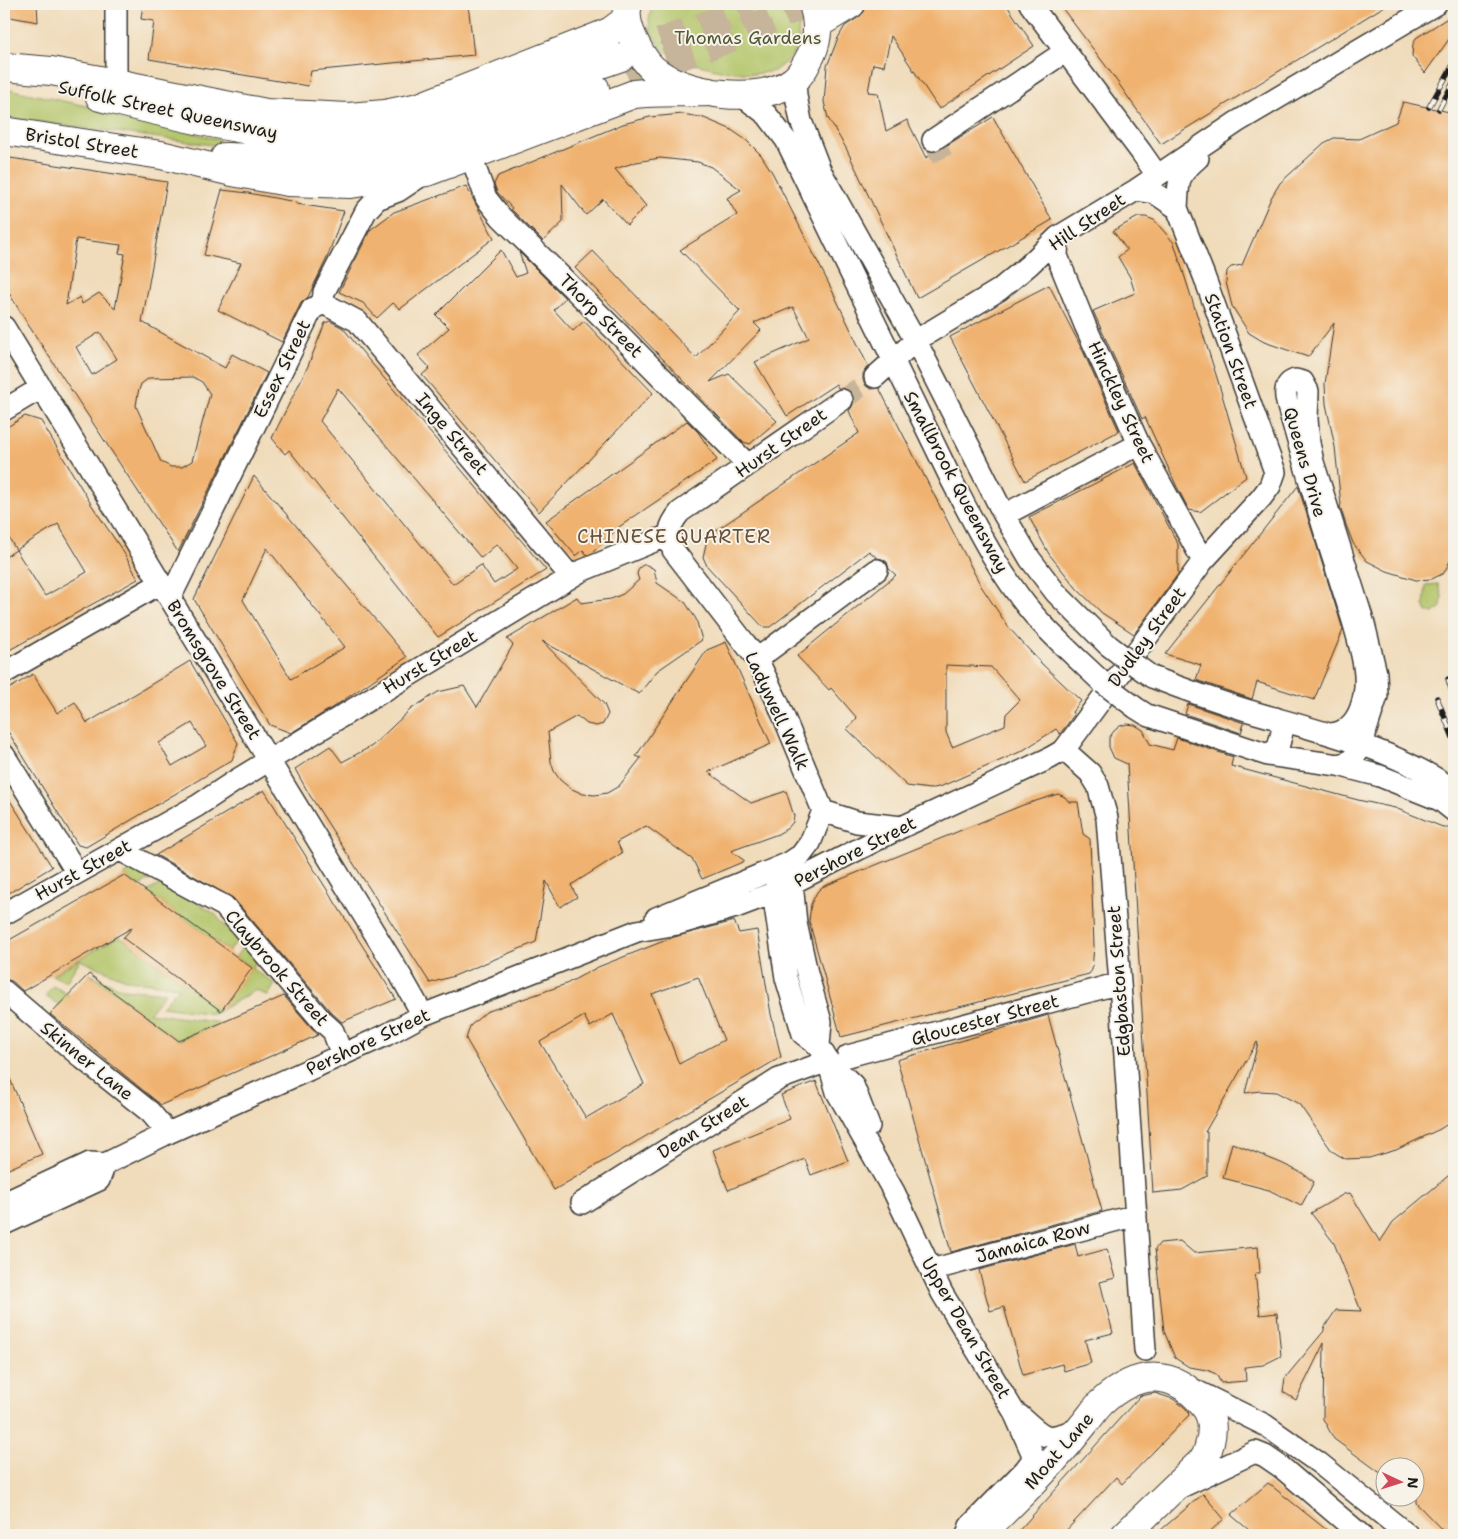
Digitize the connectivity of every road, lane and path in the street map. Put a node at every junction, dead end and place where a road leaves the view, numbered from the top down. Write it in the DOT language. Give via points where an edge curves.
graph roads {
  1 [pos="116,4"];
  2 [pos="851,4"];
  3 [pos="1030,4"];
  4 [pos="1436,4"];
  5 [pos="1413,10"];
  6 [pos="627,11"];
  7 [pos="816,14"];
  8 [pos="1066,51"];
  9 [pos="4,67"];
  10 [pos="4,73"];
  11 [pos="795,80"];
  12 [pos="116,83"];
  13 [pos="708,92"];
  14 [pos="742,96"];
  15 [pos="1237,122"];
  16 [pos="4,131"];
  17 [pos="933,140"];
  18 [pos="161,155"];
  19 [pos="470,156"];
  20 [pos="427,172"];
  21 [pos="1157,176"];
  22 [pos="1136,190"];
  23 [pos="1177,208"];
  24 [pos="1058,237"];
  25 [pos="323,303"];
  26 [pos="4,327"];
  27 [pos="915,341"];
  28 [pos="894,361"];
  29 [pos="875,377"];
  30 [pos="41,388"];
  31 [pos="842,400"];
  32 [pos="4,410"];
  33 [pos="1139,444"];
  34 [pos="748,465"];
  35 [pos="1004,515"];
  36 [pos="1234,527"];
  37 [pos="669,535"];
  38 [pos="1202,561"];
  39 [pos="877,570"];
  40 [pos="571,577"];
  41 [pos="165,591"];
  42 [pos="757,659"];
  43 [pos="4,674"];
  44 [pos="1276,718"];
  45 [pos="1331,734"];
  46 [pos="1364,745"];
  47 [pos="1064,750"];
  48 [pos="1268,754"];
  49 [pos="4,755"];
  50 [pos="269,760"];
  51 [pos="1338,765"];
  52 [pos="1454,790"];
  53 [pos="823,811"];
  54 [pos="1454,811"];
  55 [pos="902,826"];
  56 [pos="120,850"];
  57 [pos="789,863"];
  58 [pos="76,873"];
  59 [pos="792,884"];
  60 [pos="773,893"];
  61 [pos="4,914"];
  62 [pos="637,931"];
  63 [pos="1120,983"];
  64 [pos="4,991"];
  65 [pos="423,1015"];
  66 [pos="342,1054"];
  67 [pos="823,1054"];
  68 [pos="848,1056"];
  69 [pos="168,1133"];
  70 [pos="105,1164"];
  71 [pos="4,1203"];
  72 [pos="582,1203"];
  73 [pos="1136,1220"];
  74 [pos="4,1224"];
  75 [pos="931,1270"];
  76 [pos="1144,1350"];
  77 [pos="1185,1386"];
  78 [pos="1013,1410"];
  79 [pos="1081,1428"];
  80 [pos="1165,1496"];
  81 [pos="967,1535"];
  82 [pos="980,1535"];
  83 [pos="1125,1535"];
  84 [pos="1361,1535"];
  85 [pos="1408,1535"];
  1 -- 12 [label="street"];
  2 -- 7 [label="main road"];
  3 -- 8 [label="street"];
  4 -- 5 [label="street, Hill Street"];
  5 -- 15 [label="street, Hill Street"];
  6 -- 12 [label="main road" via="606,33 419,107 386,114 348,117 266,113"];
  6 -- 13 [label="main road" via="637,44 654,69 661,75"];
  7 -- 11 [label="main road" via="815,47"];
  8 -- 17 [label="street"];
  8 -- 21 [label="street"];
  9 -- 12 [label="main road" via="51,71"];
  10 -- 18 [label="main road, Suffolk Street Queensway" via="252,131 343,137 415,128 624,67 414,155 386,160"];
  11 -- 14 [label="main road" via="764,94"];
  11 -- 27 [label="street, Smallbrook Queensway" via="802,121 820,170"];
  13 -- 14 [label="main road"];
  13 -- 19 [label="main road" via="634,94"];
  14 -- 28 [label="street, Smallbrook Queensway" via="767,115 786,140"];
  15 -- 21 [label="street, Hill Street"];
  15 -- 23 [label="street, Hill Street" via="1184,170 1179,178"];
  16 -- 18 [label="main road, Bristol Street"];
  18 -- 20 [label="main road" via="288,182 350,184"];
  19 -- 20 [label="main road"];
  19 -- 34 [label="street, Thorp Street" via="486,198 501,217"];
  20 -- 25 [label="street, Essex Street" via="398,191 377,199 366,211 324,292"];
  21 -- 22 [label="street, Hill Street"];
  22 -- 23 [label="street" via="1154,194"];
  22 -- 24 [label="street, Hill Street"];
  23 -- 36 [label="street, Station Street" via="1274,472 1270,486"];
  24 -- 27 [label="street, Hill Street" via="999,290"];
  24 -- 33 [label="street, Hinckley Street" via="1057,256"];
  25 -- 40 [label="street, Inge Street" via="357,321"];
  25 -- 41 [label="street, Essex Street" via="312,309 290,357"];
  26 -- 30 [label="street, Bromsgrove Street"];
  27 -- 28 [label="street, Hill Street"];
  27 -- 35 [label="street, Smallbrook Queensway"];
  28 -- 29 [label="street"];
  28 -- 48 [label="street, Smallbrook Queensway, bridge" via="972,520 1006,578 1034,615 1103,683 1147,715"];
  30 -- 32 [label="street"];
  30 -- 41 [label="street, Bromsgrove Street"];
  31 -- 34 [label="street, Hurst Street"];
  33 -- 35 [label="street"];
  33 -- 38 [label="street, Hinckley Street"];
  34 -- 37 [label="street, Hurst Street" via="680,512 671,523"];
  35 -- 44 [label="street, Smallbrook Queensway, bridge" via="1030,559 1056,593 1121,655 1152,677"];
  36 -- 38 [label="street, Dudley Street"];
  37 -- 40 [label="street, Hurst Street"];
  37 -- 42 [label="street, Ladywell Walk" via="673,550"];
  38 -- 47 [label="street, Dudley Street"];
  39 -- 42 [label="street"];
  40 -- 50 [label="street, Hurst Street"];
  41 -- 43 [label="street"];
  41 -- 50 [label="street, Bromsgrove Street"];
  42 -- 53 [label="street, Ladywell Walk"];
  44 -- 45 [label="street, Smallbrook Queensway"];
  44 -- 48 [label="street" via="1283,728 1278,748"];
  45 -- 46 [label="street, Smallbrook Queensway"];
  45 -- 46 [label="street, Queens Drive" via="1346,730 1360,710 1364,667 1285,392 1288,384 1295,380 1307,387 1313,462 1364,624 1376,673 1377,696"];
  46 -- 51 [label="street" via="1348,762"];
  46 -- 52 [label="street, Smallbrook Queensway"];
  47 -- 55 [label="street, Pershore Street"];
  47 -- 63 [label="street, Edgbaston Street" via="1098,786 1107,818"];
  48 -- 51 [label="street, Smallbrook Queensway"];
  49 -- 58 [label="street"];
  50 -- 56 [label="street, Hurst Street"];
  50 -- 65 [label="street, Bromsgrove Street"];
  51 -- 54 [label="street, Smallbrook Queensway" via="1394,781 1440,800"];
  53 -- 55 [label="street" via="857,822"];
  53 -- 57 [label="street" via="810,843"];
  55 -- 59 [label="street, Pershore Street"];
  56 -- 58 [label="street, Hurst Street"];
  56 -- 66 [label="street, Claybrook Street" via="224,906 333,1031"];
  57 -- 59 [label="street, Upper Dean Street"];
  57 -- 60 [label="street"];
  57 -- 62 [label="street, Pershore Street" via="656,918"];
  58 -- 61 [label="street, Hurst Street"];
  59 -- 60 [label="street, Pershore Street"];
  59 -- 67 [label="street, Upper Dean Street" via="799,935 821,1022"];
  60 -- 62 [label="street, Pershore Street" via="678,924"];
  60 -- 67 [label="street, Upper Dean Street" via="786,978 803,1034"];
  62 -- 65 [label="street, Pershore Street"];
  63 -- 68 [label="street, Gloucester Street"];
  63 -- 73 [label="street, Edgbaston Street"];
  64 -- 69 [label="street, Skinner Lane" via="150,1112"];
  65 -- 66 [label="street, Pershore Street"];
  66 -- 69 [label="street, Pershore Street"];
  67 -- 72 [label="street, Dean Street"];
  67 -- 75 [label="street, Upper Dean Street" via="837,1092 894,1192"];
  69 -- 70 [label="street, Pershore Street"];
  70 -- 71 [label="street, Pershore Street" via="90,1163"];
  70 -- 74 [label="street, Pershore Street" via="99,1180"];
  73 -- 75 [label="street, Jamaica Row"];
  73 -- 76 [label="street, Edgbaston Street"];
  75 -- 78 [label="street, Upper Dean Street"];
  77 -- 79 [label="main road, Moat Lane" via="1163,1377 1147,1378 1124,1386 1100,1403"];
  77 -- 80 [label="main road" via="1207,1409 1212,1442 1205,1458"];
  77 -- 85 [label="street" via="1265,1425 1319,1463"];
  78 -- 79 [label="street" via="1040,1433 1053,1438"];
  78 -- 81 [label="street" via="1033,1455 1031,1462 970,1526"];
  79 -- 82 [label="main road, Moat Lane" via="1041,1475"];
  80 -- 83 [label="main road"];
  80 -- 84 [label="street" via="1255,1452 1281,1467"];
}
